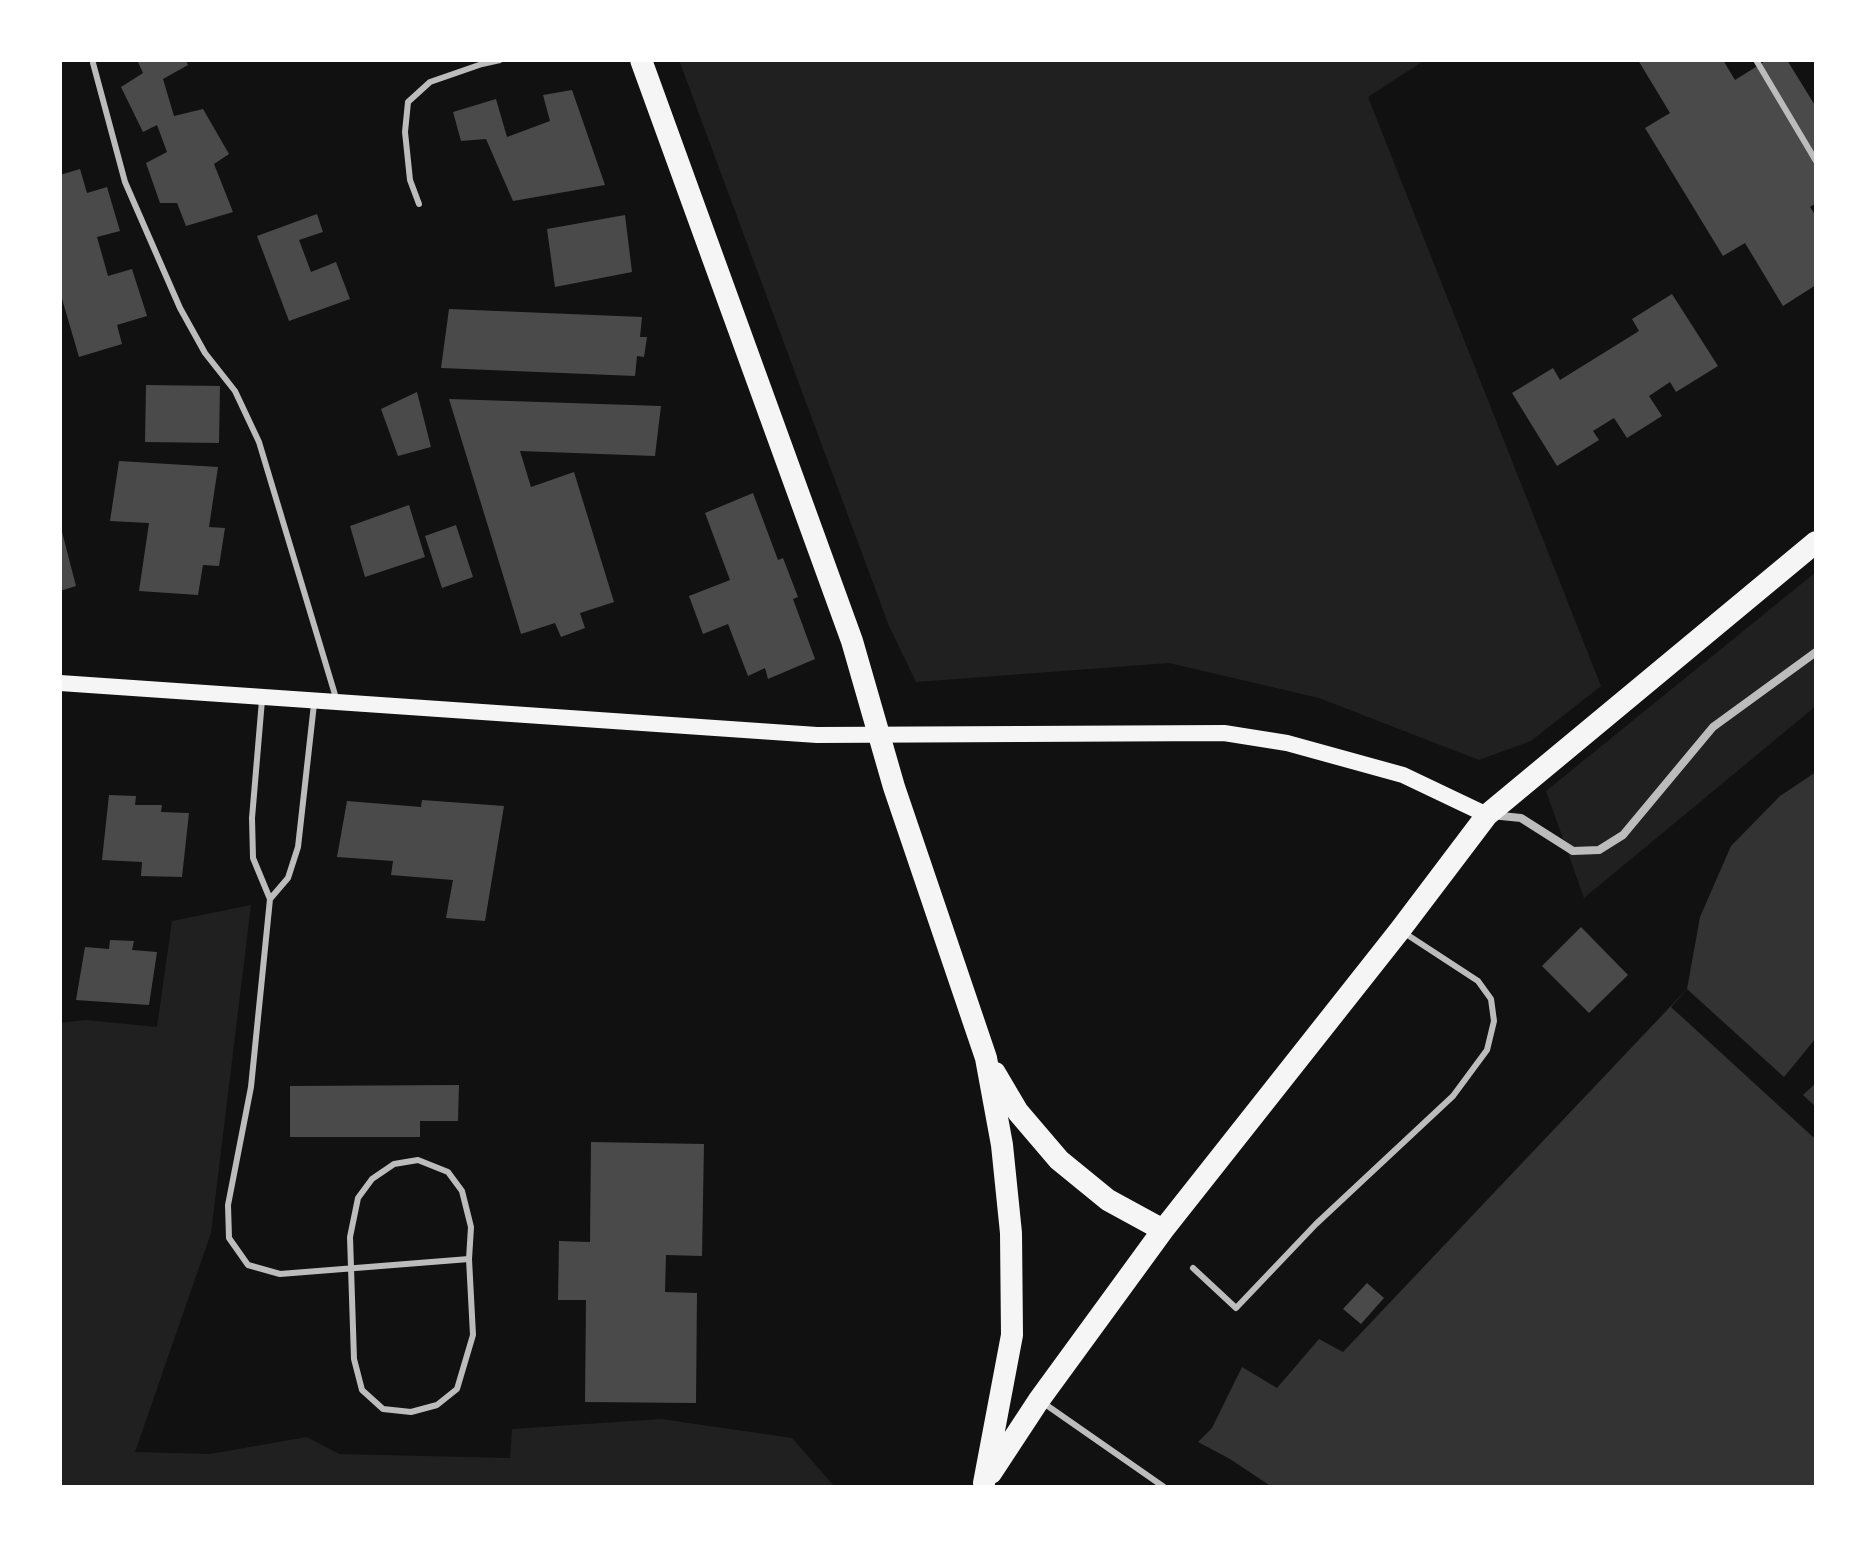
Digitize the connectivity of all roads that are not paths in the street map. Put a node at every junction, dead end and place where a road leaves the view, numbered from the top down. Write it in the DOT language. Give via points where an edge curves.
graph roads {
  1 [pos="500,60"];
  2 [pos="641,60"];
  3 [pos="1756,60"];
  4 [pos="93,63"];
  5 [pos="1816,161"];
  6 [pos="419,204"];
  7 [pos="1816,542"];
  8 [pos="1816,652"];
  9 [pos="60,683"];
  10 [pos="263,697"];
  11 [pos="315,700"];
  12 [pos="337,702"];
  13 [pos="879,737"];
  14 [pos="1487,815"];
  15 [pos="270,899"];
  16 [pos="1400,930"];
  17 [pos="986,1058"];
  18 [pos="1163,1230"];
  19 [pos="469,1259"];
  20 [pos="1193,1268"];
  21 [pos="351,1269"];
  22 [pos="1039,1400"];
  23 [pos="983,1485"];
  24 [pos="1164,1487"];
  1 -- 6 [label="lane" via="430,82 408,102 410,180"];
  2 -- 13 [label="highway" via="852,641"];
  3 -- 5 [label="lane"];
  4 -- 12 [label="lane" via="131,196 180,308 205,353 235,391 259,442"];
  7 -- 14 [label="highway"];
  8 -- 14 [label="street" via="1713,727 1623,835 1599,850 1573,851 1521,818"];
  9 -- 10 [label="main road"];
  10 -- 11 [label="main road"];
  10 -- 15 [label="lane" via="253,858"];
  11 -- 12 [label="main road"];
  11 -- 15 [label="lane" via="298,847 288,878"];
  12 -- 13 [label="main road"];
  13 -- 14 [label="main road" via="1224,733 1287,743 1403,775"];
  13 -- 17 [label="highway"];
  14 -- 16 [label="highway"];
  15 -- 21 [label="lane" via="251,1087 228,1205 229,1238 248,1265 280,1274"];
  16 -- 18 [label="highway"];
  16 -- 20 [label="lane" via="1478,981 1491,999 1494,1021 1487,1050 1453,1096 1316,1224 1236,1308"];
  17 -- 18 [label="highway" via="1018,1112 1059,1160 1108,1200"];
  17 -- 23 [label="highway" via="1008,1204 1012,1335"];
  18 -- 22 [label="highway"];
  19 -- 21 [label="lane"];
  19 -- 21 [label="lane" via="471,1227 462,1191 448,1172 418,1160 394,1164 372,1179 358,1198 350,1237"];
  19 -- 21 [label="lane" via="473,1335 457,1389 437,1405 411,1412 383,1409 362,1390 354,1359"];
  22 -- 23 [label="highway"];
  22 -- 24 [label="lane"];
}
